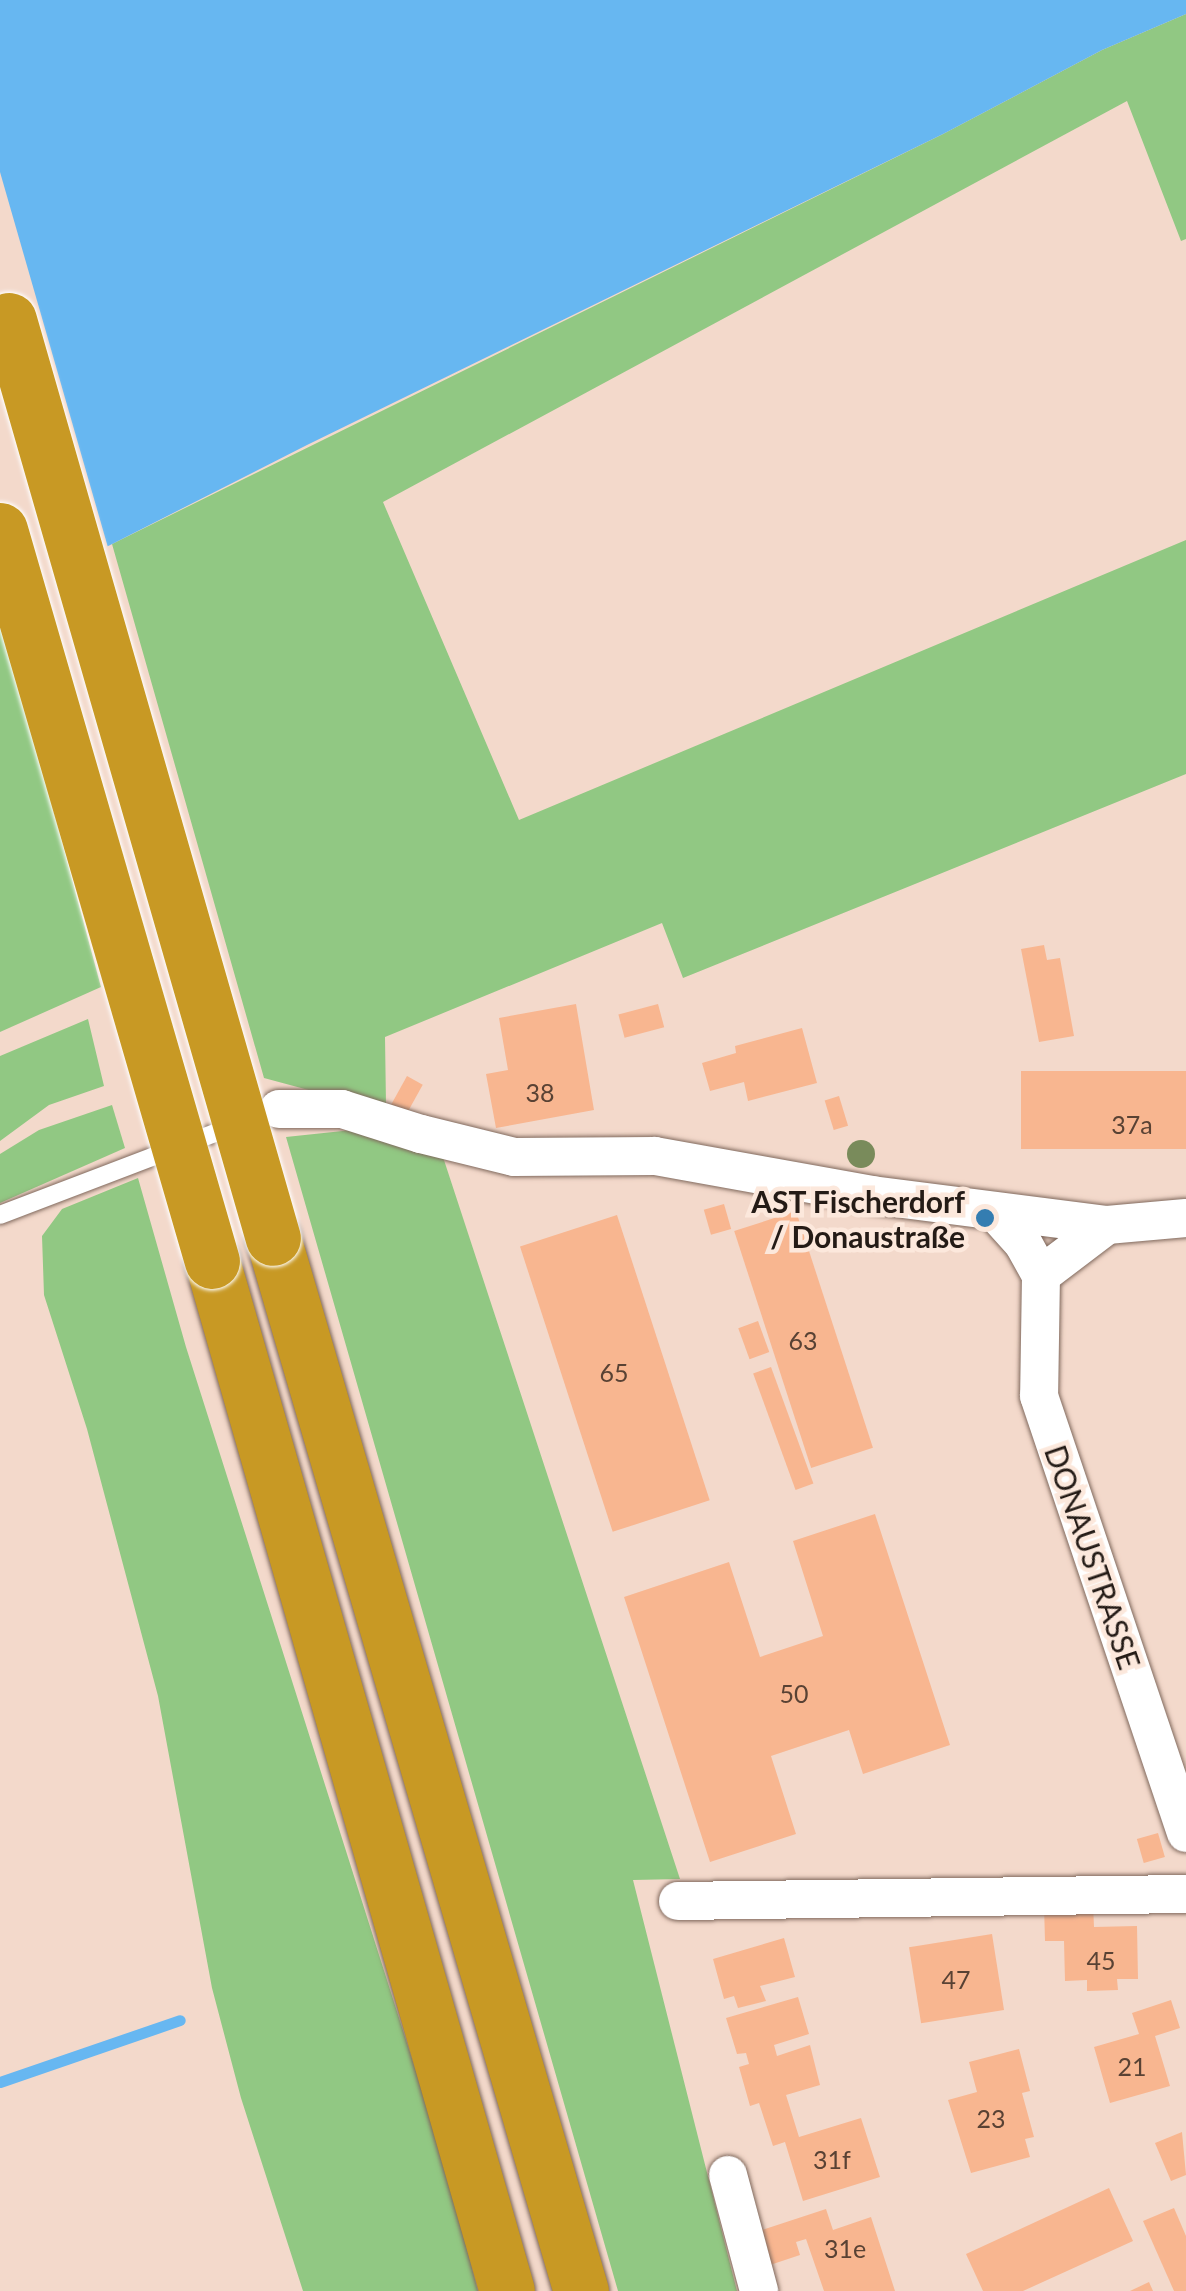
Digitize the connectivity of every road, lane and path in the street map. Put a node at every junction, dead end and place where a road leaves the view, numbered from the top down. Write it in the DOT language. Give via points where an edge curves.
graph roads {
  1 [pos="0,289"];
  2 [pos="0,530"];
  3 [pos="279,1109"];
  4 [pos="995,1212"];
  5 [pos="0,1215"];
  6 [pos="1186,1218"];
  7 [pos="1108,1225"];
  8 [pos="1041,1274"];
  9 [pos="1186,1833"];
  10 [pos="1186,1894"];
  11 [pos="678,1901"];
  12 [pos="728,2175"];
  13 [pos="507,2291"];
  14 [pos="580,2291"];
  15 [pos="759,2291"];
  1 -- 14 [label="highway, bridge"];
  2 -- 13 [label="highway, bridge"];
  3 -- 4 [label="street" via="342,1108 514,1157 656,1156"];
  3 -- 5 [label="lane"];
  4 -- 7 [label="street"];
  4 -- 8 [label="street"];
  6 -- 7 [label="street"];
  7 -- 8 [label="street"];
  8 -- 9 [label="street, DONAUSTRASSE" via="1039,1396"];
  10 -- 11 [label="street"];
  12 -- 15 [label="street"];
}
